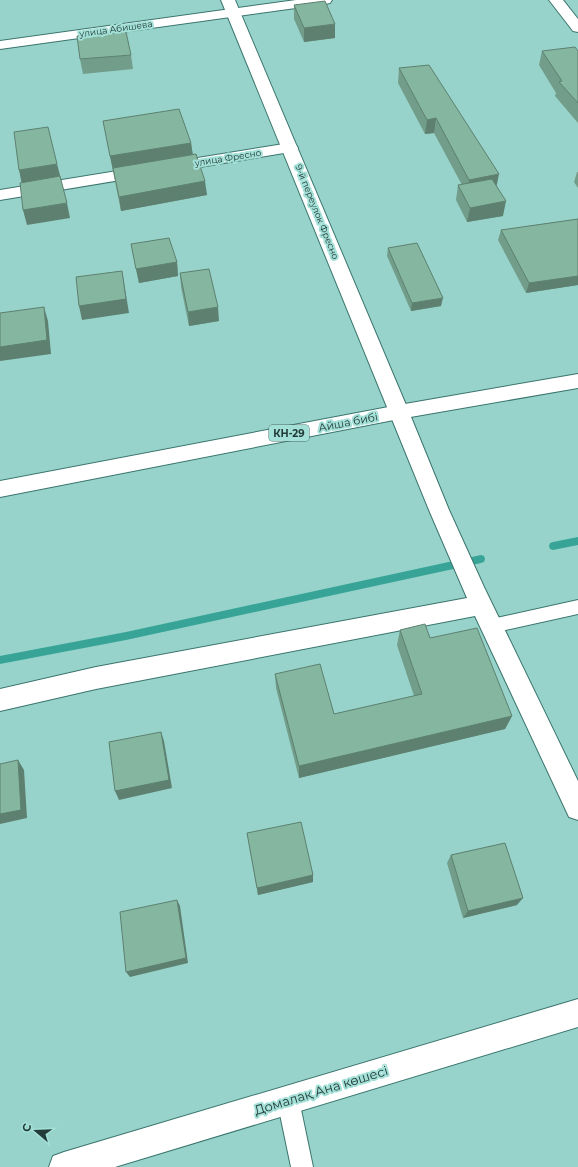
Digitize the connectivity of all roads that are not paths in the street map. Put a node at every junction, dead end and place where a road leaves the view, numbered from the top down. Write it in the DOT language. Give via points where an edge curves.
graph roads {
  1 [pos="325,0"];
  2 [pos="556,0"];
  3 [pos="230,6"];
  4 [pos="578,28"];
  5 [pos="0,44"];
  6 [pos="290,148"];
  7 [pos="0,195"];
  8 [pos="578,381"];
  9 [pos="399,412"];
  10 [pos="0,489"];
  11 [pos="478,596"];
  12 [pos="578,606"];
  13 [pos="492,626"];
  14 [pos="0,700"];
  15 [pos="578,808"];
  16 [pos="578,1013"];
  17 [pos="288,1100"];
  18 [pos="64,1167"];
  19 [pos="302,1167"];
  1 -- 3 [label="street, улица Абишева"];
  2 -- 4 [label="street"];
  3 -- 5 [label="street, улица Абишева"];
  3 -- 6 [label="street, 9-й переулок Фресно"];
  6 -- 7 [label="street, улица Фресно"];
  6 -- 9 [label="street, 9-й переулок Фресно"];
  8 -- 9 [label="street, Айша бибі / КН-29"];
  9 -- 10 [label="street, Айша бибі / КН-29"];
  9 -- 11 [label="street, 9-й переулок Фресно"];
  11 -- 13 [label="street, 9-й переулок Фресно"];
  11 -- 14 [label="street"];
  12 -- 13 [label="lane"];
  13 -- 15 [label="street, 9-й переулок Фресно"];
  16 -- 17 [label="street, Домалақ Ана көшесі"];
  17 -- 18 [label="street, Домалақ Ана көшесі"];
  17 -- 19 [label="lane"];
}
